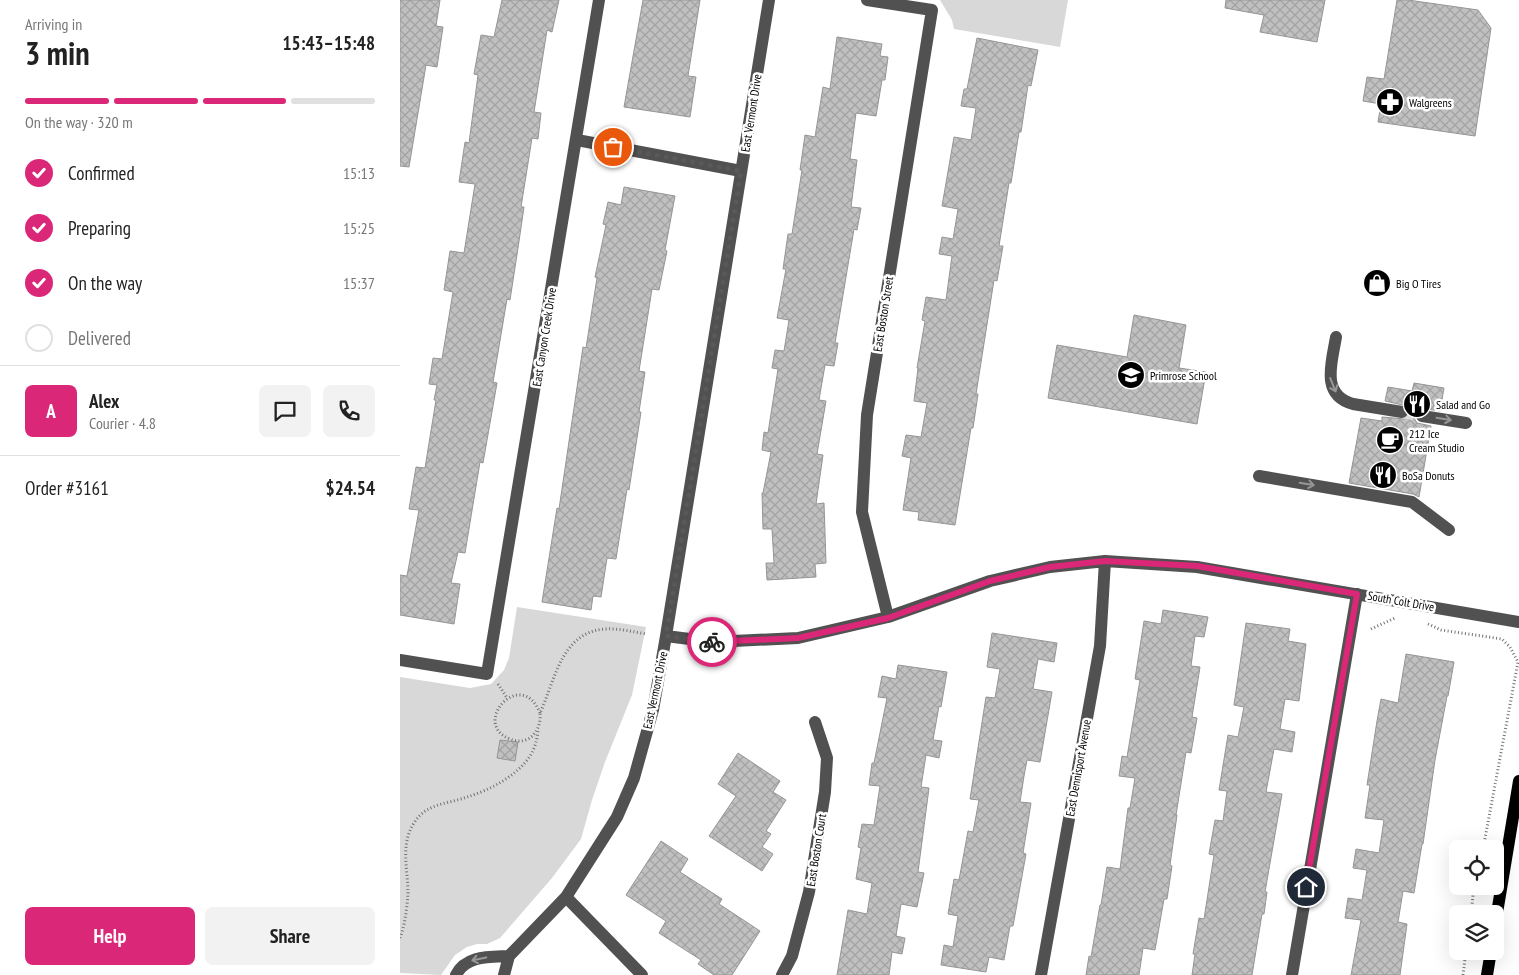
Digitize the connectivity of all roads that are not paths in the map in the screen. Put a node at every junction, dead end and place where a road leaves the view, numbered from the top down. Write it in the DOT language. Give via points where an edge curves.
graph roads {
  1 [pos="598,0"];
  2 [pos="769,0"];
  3 [pos="867,0"];
  4 [pos="576,140"];
  5 [pos="741,171"];
  6 [pos="1336,337"];
  7 [pos="1402,412"];
  8 [pos="1422,416"];
  9 [pos="1466,423"];
  10 [pos="1259,476"];
  11 [pos="1448,530"];
  12 [pos="1105,561"];
  13 [pos="1357,594"];
  14 [pos="888,618"];
  15 [pos="1519,622"];
  16 [pos="666,636"];
  17 [pos="400,660"];
  18 [pos="815,722"];
  19 [pos="1519,781"];
  20 [pos="566,897"];
  21 [pos="1498,905"];
  22 [pos="509,956"];
  23 [pos="1490,960"];
  24 [pos="456,975"];
  25 [pos="504,975"];
  26 [pos="642,975"];
  27 [pos="782,975"];
  28 [pos="1042,975"];
  29 [pos="1292,975"];
  30 [pos="1487,975"];
  1 -- 4 [label="street, East Canyon Creek Drive"];
  2 -- 5 [label="street, East Vermont Drive"];
  3 -- 14 [label="street, East Boston Street" via="932,10 866,414 862,512"];
  4 -- 5 [label="street"];
  4 -- 17 [label="street, East Canyon Creek Drive" via="491,676"];
  5 -- 16 [label="street, East Vermont Drive"];
  6 -- 7 [label="street, one-way" via="1330,377 1337,395 1347,402"];
  8 -- 9 [label="street, one-way"];
  10 -- 11 [label="street, one-way" via="1412,502"];
  12 -- 13 [label="street, South Colt Drive" via="1197,566"];
  12 -- 14 [label="street, South Colt Drive" via="1050,567 990,581"];
  12 -- 28 [label="street, East Dennisport Avenue" via="1100,646"];
  13 -- 15 [label="street, South Colt Drive"];
  13 -- 29 [label="street"];
  14 -- 16 [label="street, South Colt Drive" via="798,638 713,642"];
  16 -- 20 [label="street, East Vermont Drive" via="653,710 634,778 617,817"];
  18 -- 27 [label="street, East Boston Court" via="827,758 825,792 809,892 792,956"];
  19 -- 21 [label="main road"];
  20 -- 22 [label="street, East Vermont Drive"];
  20 -- 26 [label="street"];
  22 -- 24 [label="street, one-way" via="472,960"];
  22 -- 25 [label="street, East Vermont Drive"];
  23 -- 30 [label="main road"];
}
